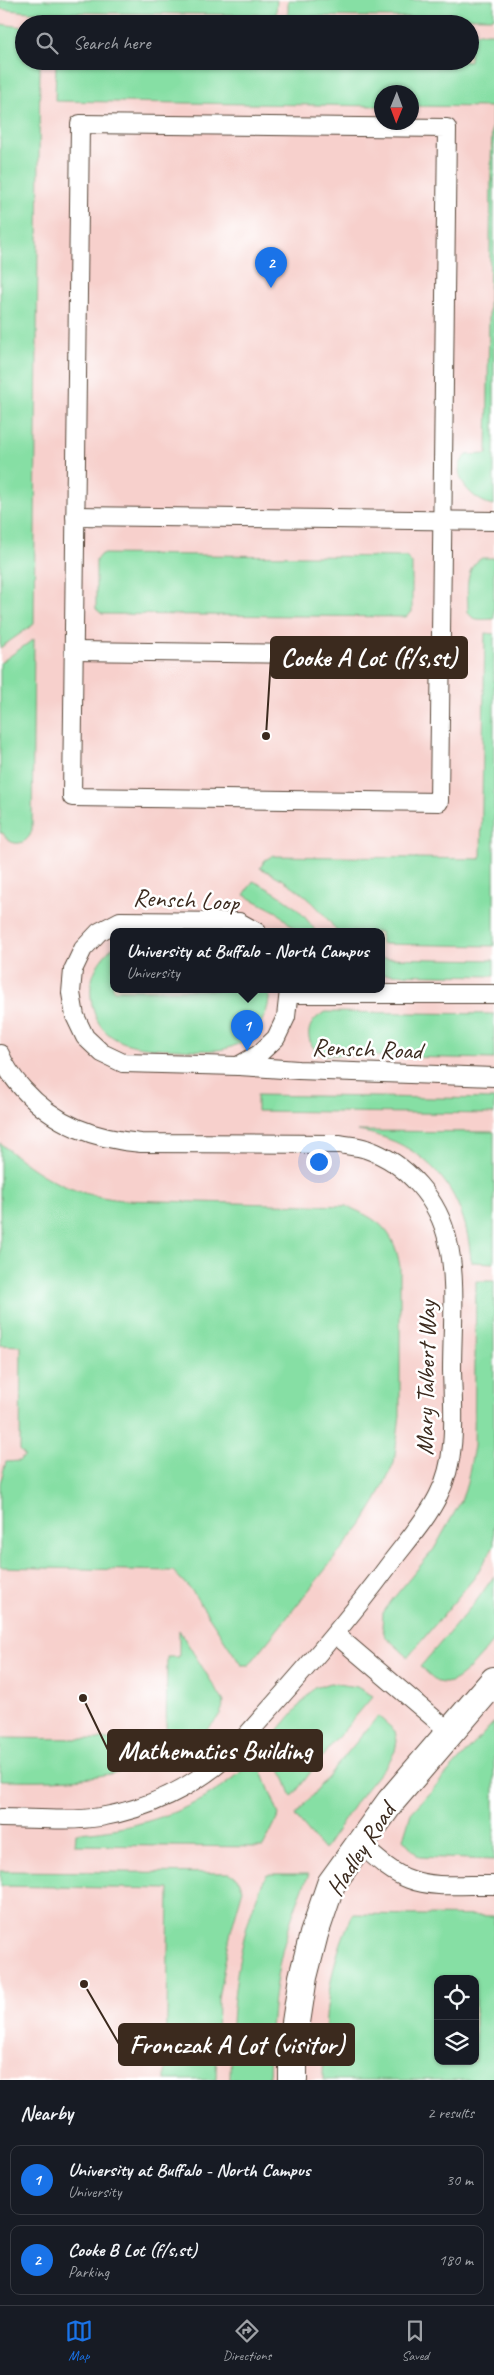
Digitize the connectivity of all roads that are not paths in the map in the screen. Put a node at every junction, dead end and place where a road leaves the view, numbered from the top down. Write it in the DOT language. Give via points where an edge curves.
graph roads {
  1 [pos="75,516"];
  2 [pos="442,521"];
  3 [pos="494,522"];
  4 [pos="74,651"];
  5 [pos="440,656"];
  6 [pos="250,928"];
  7 [pos="289,993"];
  8 [pos="385,993"];
  9 [pos="494,994"];
  10 [pos="0,1054"];
  11 [pos="238,1066"];
  12 [pos="494,1076"];
  13 [pos="335,1634"];
  14 [pos="494,1681"];
  15 [pos="450,1732"];
  16 [pos="0,1818"];
  17 [pos="359,1843"];
  18 [pos="494,1885"];
  19 [pos="293,2080"];
  1 -- 2 [label="lane"];
  1 -- 2 [label="lane" via="80,124 325,126 447,128"];
  1 -- 4 [label="lane"];
  2 -- 3 [label="lane"];
  2 -- 5 [label="lane"];
  4 -- 5 [label="lane"];
  4 -- 5 [label="lane" via="72,797 110,798 439,802"];
  6 -- 11 [label="lane, Rensch Loop" via="239,922 120,920 99,932 83,949 73,970 70,993 74,1016 85,1036 102,1053 123,1064"];
  7 -- 11 [label="lane" via="286,1017 276,1038 259,1054"];
  8 -- 9 [label="lane, Rensch Road"];
  10 -- 13 [label="lane, Mary Talbert Way" via="14,1079 30,1098 56,1118 93,1135 142,1143 340,1144 366,1149 403,1170 432,1202 444,1228 451,1261 453,1416 448,1474 427,1514 365,1599"];
  11 -- 12 [label="lane, Rensch Road"];
  13 -- 15 [label="lane"];
  13 -- 16 [label="lane, Mary Talbert Way" via="229,1755 208,1774 187,1786 132,1810 99,1817"];
  14 -- 15 [label="street, Hadley Road"];
  15 -- 17 [label="street, Hadley Road"];
  17 -- 18 [label="lane" via="390,1869 408,1879 426,1884"];
  17 -- 19 [label="street, Hadley Road" via="331,1884 314,1934 293,2042"];
}
